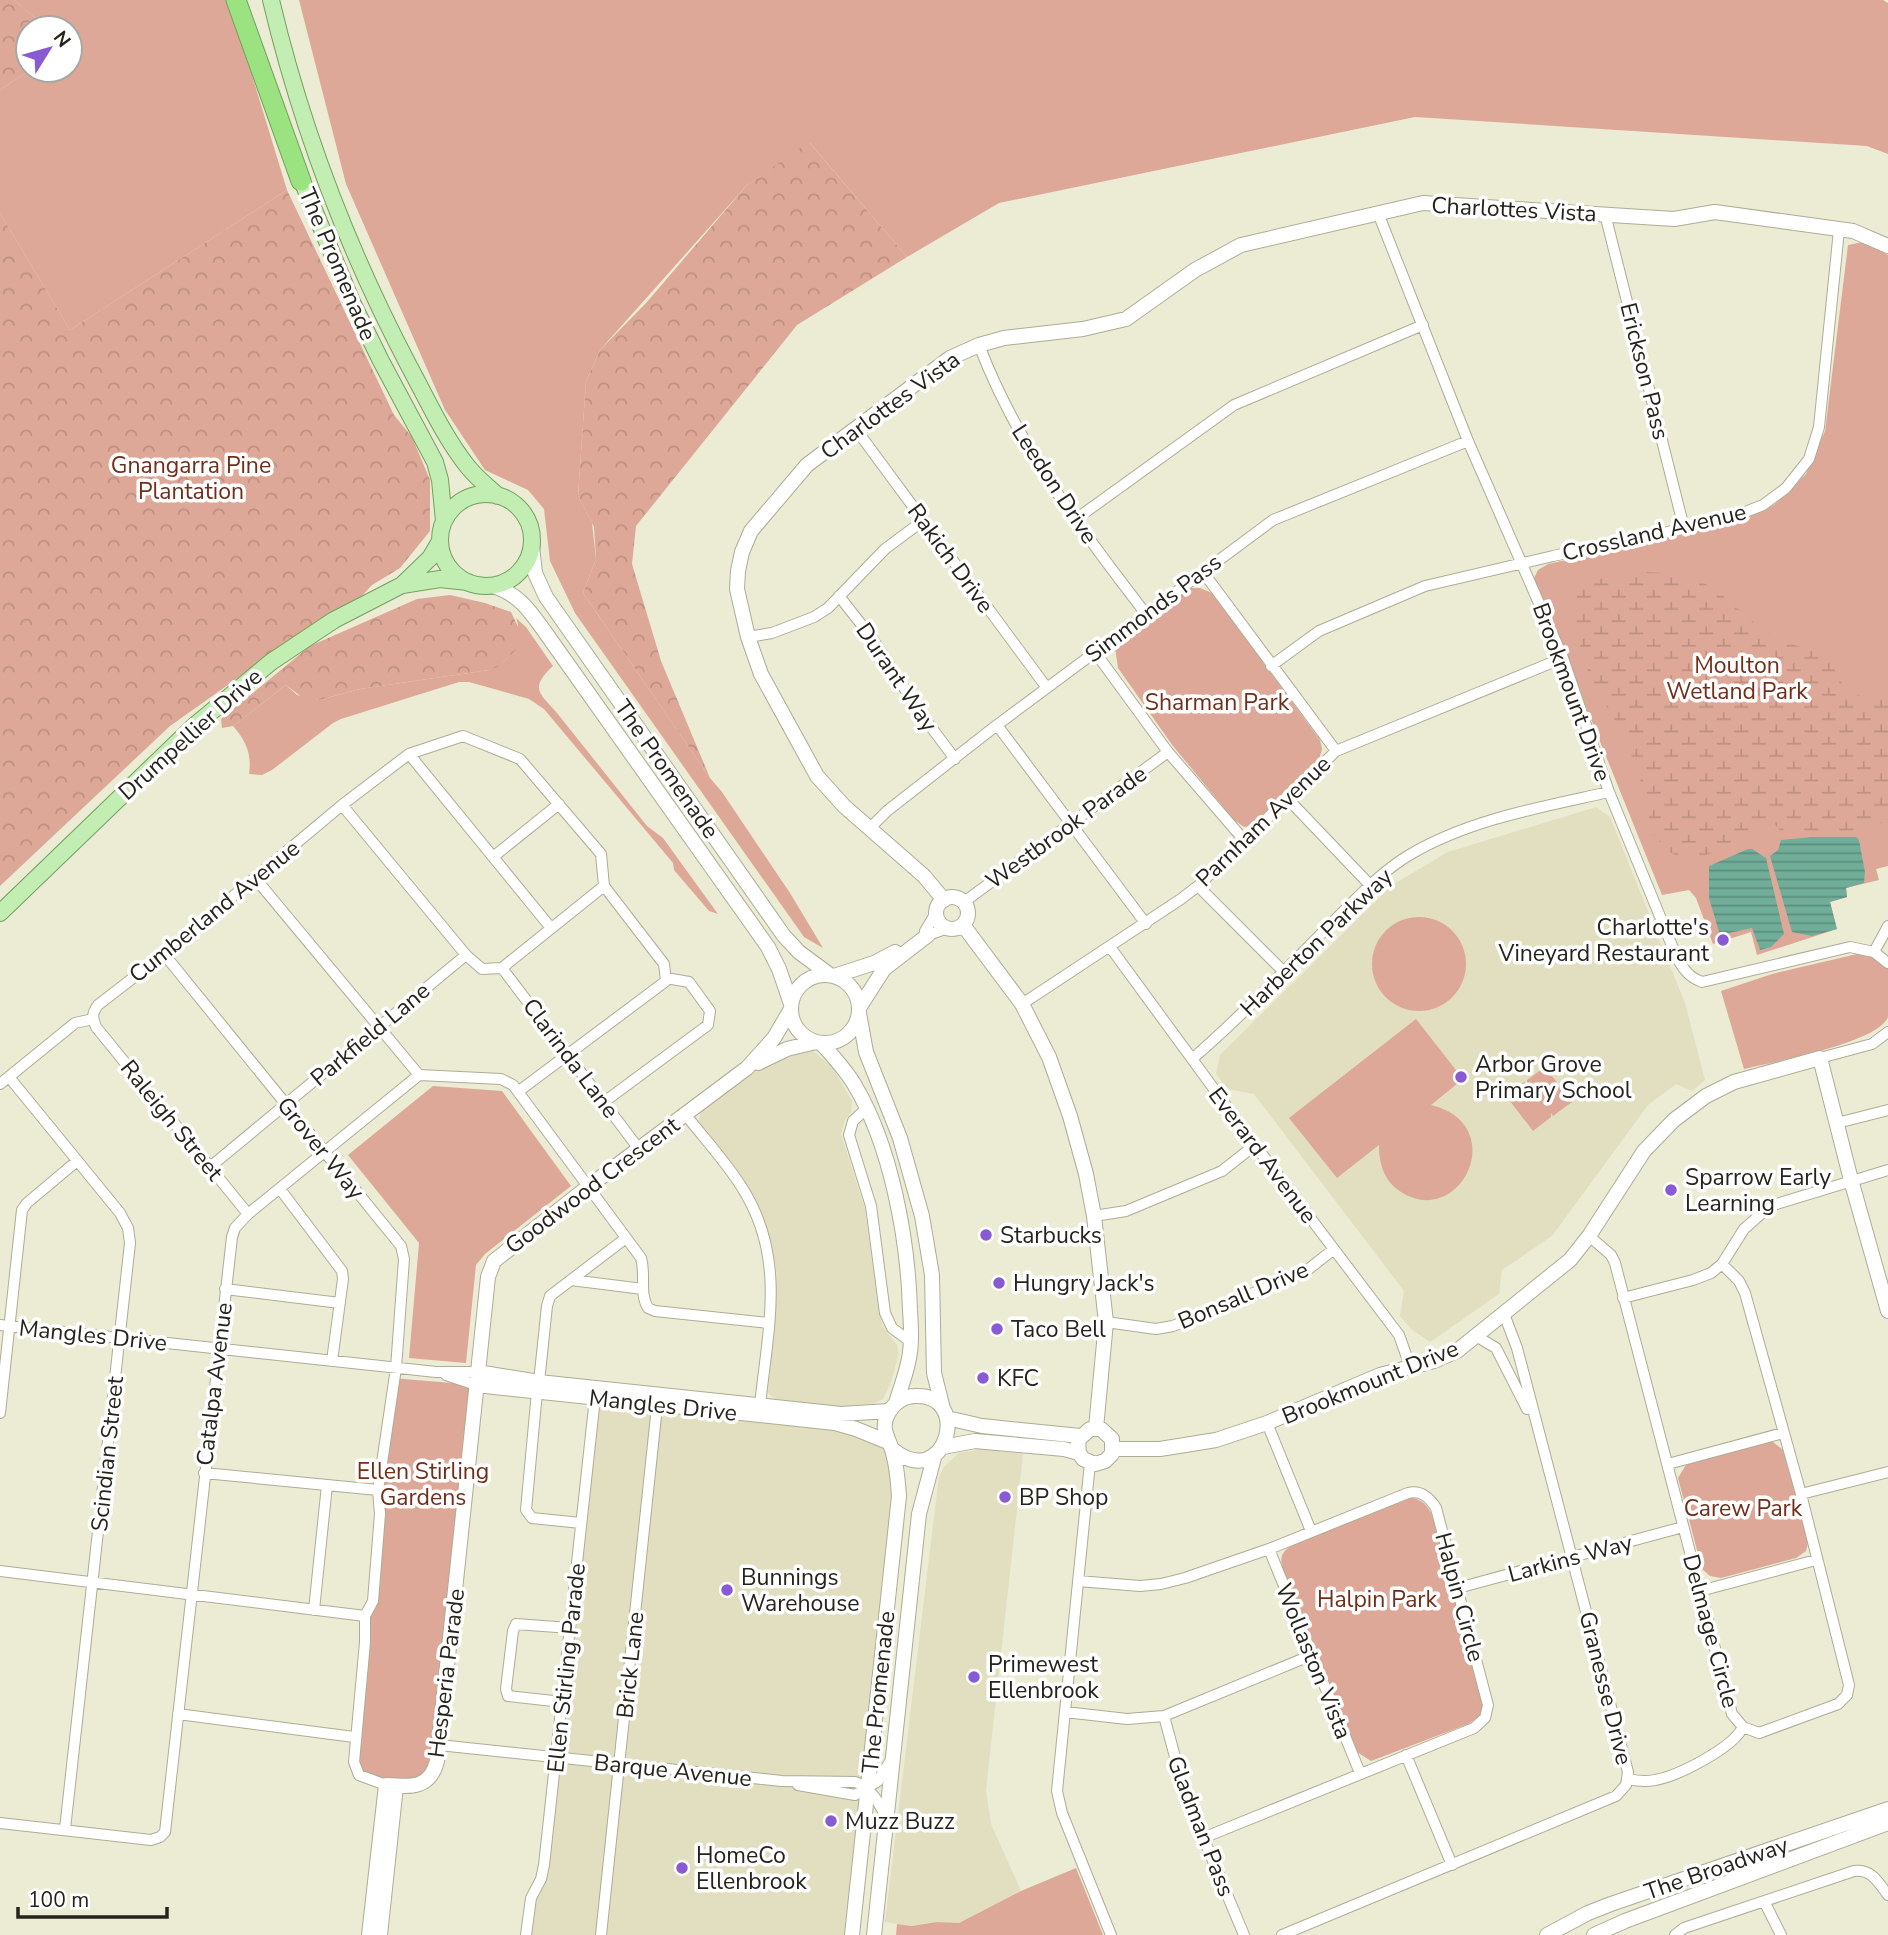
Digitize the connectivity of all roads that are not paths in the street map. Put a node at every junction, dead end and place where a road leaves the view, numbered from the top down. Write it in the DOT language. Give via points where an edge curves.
graph roads {
  1 [pos="236,0"];
  2 [pos="246,0"];
  3 [pos="271,0"];
  4 [pos="301,181"];
  5 [pos="1378,214"];
  6 [pos="1605,215"];
  7 [pos="1839,230"];
  8 [pos="1888,246"];
  9 [pos="1423,325"];
  10 [pos="979,345"];
  11 [pos="855,428"];
  12 [pos="1468,441"];
  13 [pos="499,496"];
  14 [pos="1076,519"];
  15 [pos="925,520"];
  16 [pos="444,521"];
  17 [pos="1684,528"];
  18 [pos="440,541"];
  19 [pos="532,546"];
  20 [pos="1523,563"];
  21 [pos="1203,572"];
  22 [pos="468,582"];
  23 [pos="402,585"];
  24 [pos="493,586"];
  25 [pos="839,596"];
  26 [pos="1146,614"];
  27 [pos="748,637"];
  28 [pos="1095,652"];
  29 [pos="1563,658"];
  30 [pos="1271,666"];
  31 [pos="1046,688"];
  32 [pos="997,725"];
  33 [pos="1336,751"];
  34 [pos="1168,752"];
  35 [pos="409,754"];
  36 [pos="955,759"];
  37 [pos="1609,792"];
  38 [pos="1286,797"];
  39 [pos="559,804"];
  40 [pos="342,805"];
  41 [pos="1071,825"];
  42 [pos="870,828"];
  43 [pos="1244,840"];
  44 [pos="493,858"];
  45 [pos="255,878"];
  46 [pos="1370,885"];
  47 [pos="604,886"];
  48 [pos="1198,886"];
  49 [pos="964,902"];
  50 [pos="940,905"];
  51 [pos="0,913"];
  52 [pos="1146,924"];
  53 [pos="956,926"];
  54 [pos="1888,926"];
  55 [pos="551,928"];
  56 [pos="926,933"];
  57 [pos="1110,947"];
  58 [pos="1874,951"];
  59 [pos="164,954"];
  60 [pos="466,955"];
  61 [pos="1888,963"];
  62 [pos="502,968"];
  63 [pos="1283,971"];
  64 [pos="832,975"];
  65 [pos="666,978"];
  66 [pos="1021,1004"];
  67 [pos="791,1007"];
  68 [pos="859,1011"];
  69 [pos="94,1023"];
  70 [pos="379,1027"];
  71 [pos="1888,1032"];
  72 [pos="818,1042"];
  73 [pos="568,1054"];
  74 [pos="1820,1058"];
  75 [pos="1192,1059"];
  76 [pos="747,1068"];
  77 [pos="419,1075"];
  78 [pos="4,1081"];
  79 [pos="519,1091"];
  80 [pos="604,1102"];
  81 [pos="286,1104"];
  82 [pos="866,1109"];
  83 [pos="1888,1110"];
  84 [pos="685,1114"];
  85 [pos="1837,1122"];
  86 [pos="1255,1145"];
  87 [pos="639,1149"];
  88 [pos="326,1153"];
  89 [pos="77,1161"];
  90 [pos="210,1167"];
  91 [pos="1888,1170"];
  92 [pos="1851,1180"];
  93 [pos="588,1187"];
  94 [pos="280,1189"];
  95 [pos="248,1214"];
  96 [pos="1094,1216"];
  97 [pos="1588,1236"];
  98 [pos="626,1238"];
  99 [pos="1334,1249"];
  100 [pos="1722,1264"];
  101 [pos="571,1280"];
  102 [pos="225,1289"];
  103 [pos="643,1289"];
  104 [pos="1886,1291"];
  105 [pos="1622,1298"];
  106 [pos="340,1303"];
  107 [pos="1888,1311"];
  108 [pos="1504,1314"];
  109 [pos="1106,1322"];
  110 [pos="768,1323"];
  111 [pos="5,1326"];
  112 [pos="1476,1336"];
  113 [pos="119,1338"];
  114 [pos="911,1342"];
  115 [pos="219,1349"];
  116 [pos="332,1361"];
  117 [pos="1409,1366"];
  118 [pos="396,1368"];
  119 [pos="477,1378"];
  120 [pos="538,1387"];
  121 [pos="595,1398"];
  122 [pos="658,1400"];
  123 [pos="760,1405"];
  124 [pos="893,1407"];
  125 [pos="826,1412"];
  126 [pos="0,1413"];
  127 [pos="945,1413"];
  128 [pos="813,1421"];
  129 [pos="1267,1423"];
  130 [pos="1096,1428"];
  131 [pos="1537,1431"];
  132 [pos="1783,1433"];
  133 [pos="1080,1436"];
  134 [pos="890,1446"];
  135 [pos="1113,1449"];
  136 [pos="939,1450"];
  137 [pos="1084,1458"];
  138 [pos="1668,1464"];
  139 [pos="1888,1472"];
  140 [pos="204,1473"];
  141 [pos="327,1485"];
  142 [pos="378,1490"];
  143 [pos="1801,1494"];
  144 [pos="581,1523"];
  145 [pos="1683,1527"];
  146 [pos="1311,1531"];
  147 [pos="1269,1549"];
  148 [pos="1572,1557"];
  149 [pos="1816,1560"];
  150 [pos="0,1571"];
  151 [pos="1078,1581"];
  152 [pos="92,1583"];
  153 [pos="1458,1588"];
  154 [pos="1700,1591"];
  155 [pos="190,1595"];
  156 [pos="314,1610"];
  157 [pos="365,1616"];
  158 [pos="570,1628"];
  159 [pos="1312,1655"];
  160 [pos="562,1702"];
  161 [pos="1065,1712"];
  162 [pos="178,1714"];
  163 [pos="1164,1716"];
  164 [pos="1743,1727"];
  165 [pos="355,1737"];
  166 [pos="439,1745"];
  167 [pos="894,1754"];
  168 [pos="1406,1755"];
  169 [pos="556,1758"];
  170 [pos="620,1764"];
  171 [pos="1360,1773"];
  172 [pos="1628,1780"];
  173 [pos="391,1785"];
  174 [pos="867,1789"];
  175 [pos="1888,1809"];
  176 [pos="887,1818"];
  177 [pos="0,1823"];
  178 [pos="1888,1823"];
  179 [pos="65,1829"];
  180 [pos="1203,1838"];
  181 [pos="1452,1865"];
  182 [pos="1888,1895"];
  183 [pos="1765,1903"];
  184 [pos="369,1935"];
  185 [pos="380,1935"];
  186 [pos="526,1935"];
  187 [pos="601,1935"];
  188 [pos="852,1935"];
  189 [pos="874,1935"];
  190 [pos="1111,1935"];
  191 [pos="1244,1935"];
  192 [pos="1282,1935"];
  193 [pos="1547,1935"];
  194 [pos="1594,1935"];
  195 [pos="1675,1935"];
  196 [pos="1781,1935"];
  1 -- 4 [label="highway"];
  2 -- 4 [label="main road, The Promenade"];
  3 -- 13 [label="main road, The Promenade" via="312,142 372,292 458,453"];
  4 -- 16 [label="main road, The Promenade" via="356,312 435,462"];
  5 -- 6 [label="street, Charlottes Vista" via="1423,203"];
  5 -- 9 [label="street, Brookmount Drive"];
  5 -- 10 [label="street, Charlottes Vista" via="1241,245 1195,270 1126,319"];
  6 -- 7 [label="street, Charlottes Vista" via="1674,219 1715,212"];
  6 -- 17 [label="street, Erickson Pass"];
  7 -- 8 [label="street, Charlottes Vista"];
  7 -- 17 [label="street, Crossland Avenue" via="1819,428 1809,458 1786,488 1763,505 1725,520"];
  9 -- 12 [label="street, Brookmount Drive"];
  9 -- 14 [label="street" via="1234,405"];
  10 -- 11 [label="street, Charlottes Vista" via="950,358"];
  10 -- 14 [label="street, Leedon Drive" via="1037,463"];
  11 -- 15 [label="street, Rakich Drive"];
  11 -- 27 [label="street, Charlottes Vista" via="807,465 751,531 737,580"];
  12 -- 20 [label="street, Brookmount Drive"];
  12 -- 21 [label="street, Simmonds Pass" via="1273,520"];
  13 -- 16 [label="main road" via="467,498"];
  13 -- 19 [label="main road" via="524,515"];
  14 -- 26 [label="street, Leedon Drive"];
  15 -- 25 [label="street" via="885,550"];
  15 -- 31 [label="street, Rakich Drive"];
  16 -- 18 [label="main road"];
  17 -- 20 [label="street, Crossland Avenue"];
  18 -- 22 [label="main road" via="448,565"];
  18 -- 23 [label="main road, Drumpellier Drive" via="430,558"];
  19 -- 24 [label="main road" via="521,570"];
  19 -- 64 [label="street, The Promenade" via="535,573 546,597 787,940"];
  20 -- 29 [label="street, Brookmount Drive"];
  20 -- 30 [label="street, Crossland Avenue" via="1425,586 1319,631"];
  21 -- 26 [label="street, Simmonds Pass"];
  21 -- 30 [label="street"];
  22 -- 23 [label="main road, Drumpellier Drive" via="440,579"];
  22 -- 24 [label="main road"];
  23 -- 51 [label="main road, Drumpellier Drive" via="313,634 230,694"];
  24 -- 67 [label="street, The Promenade" via="519,598 540,625 768,947"];
  25 -- 27 [label="street" via="814,617"];
  25 -- 36 [label="street, Durant Way"];
  26 -- 28 [label="street, Simmonds Pass"];
  27 -- 42 [label="street, Charlottes Vista" via="761,674 817,776"];
  28 -- 31 [label="street, Simmonds Pass"];
  28 -- 34 [label="street"];
  29 -- 33 [label="street, Parnham Avenue"];
  29 -- 37 [label="street, Brookmount Drive"];
  30 -- 33 [label="street"];
  31 -- 32 [label="street, Simmonds Pass"];
  32 -- 36 [label="street, Simmonds Pass"];
  32 -- 41 [label="street"];
  33 -- 38 [label="street, Parnham Avenue"];
  34 -- 41 [label="street, Westbrook Parade"];
  34 -- 43 [label="street"];
  35 -- 39 [label="street, Cumberland Avenue" via="463,736 520,759"];
  35 -- 40 [label="street, Cumberland Avenue"];
  35 -- 44 [label="street"];
  36 -- 42 [label="street, Simmonds Pass"];
  37 -- 46 [label="street, Harberton Parkway" via="1445,836 1407,856"];
  37 -- 58 [label="street, Brookmount Drive" via="1677,958 1692,978 1714,980 1842,947"];
  38 -- 43 [label="street, Parnham Avenue"];
  38 -- 46 [label="street"];
  39 -- 44 [label="street"];
  39 -- 47 [label="street, Cumberland Avenue" via="601,854"];
  40 -- 45 [label="street, Cumberland Avenue"];
  40 -- 60 [label="street"];
  41 -- 49 [label="street, Westbrook Parade"];
  41 -- 52 [label="street"];
  42 -- 50 [label="street, Charlottes Vista" via="924,876"];
  43 -- 48 [label="street, Parnham Avenue"];
  44 -- 55 [label="street"];
  45 -- 59 [label="street, Cumberland Avenue"];
  45 -- 70 [label="street"];
  46 -- 63 [label="street, Harberton Parkway"];
  47 -- 55 [label="street"];
  47 -- 65 [label="street, Cumberland Avenue" via="664,964"];
  48 -- 52 [label="street, Parnham Avenue"];
  48 -- 63 [label="street"];
  49 -- 50 [label="street" via="954,897"];
  49 -- 53 [label="street" via="968,913"];
  50 -- 53 [label="street" via="939,921"];
  50 -- 56 [label="street"];
  52 -- 57 [label="street, Parnham Avenue"];
  53 -- 56 [label="street"];
  53 -- 66 [label="street"];
  54 -- 58 [label="street"];
  55 -- 62 [label="street"];
  56 -- 64 [label="street" via="879,961"];
  56 -- 68 [label="street" via="884,969"];
  57 -- 66 [label="street, Parnham Avenue"];
  57 -- 75 [label="street, Everard Avenue"];
  58 -- 61 [label="street"];
  59 -- 69 [label="street, Cumberland Avenue" via="99,1005 93,1012"];
  59 -- 81 [label="street, Grover Way"];
  60 -- 62 [label="street" via="482,969"];
  60 -- 70 [label="street, Parkfield Lane"];
  62 -- 73 [label="street, Clarinda Lane"];
  63 -- 75 [label="street, Harberton Parkway"];
  64 -- 67 [label="street" via="815,976 803,983"];
  64 -- 68 [label="street" via="854,990"];
  65 -- 73 [label="street"];
  65 -- 80 [label="street" via="689,982 710,1011 708,1025"];
  66 -- 96 [label="street" via="1049,1058 1070,1116"];
  67 -- 72 [label="street" via="803,1035"];
  67 -- 76 [label="street, Goodwood Crescent" via="772,1042"];
  68 -- 72 [label="street" via="848,1034"];
  68 -- 127 [label="street" via="866,1052 900,1138 922,1216 932,1275 934,1373"];
  69 -- 78 [label="street, Cumberland Avenue" via="75,1023"];
  69 -- 90 [label="street, Raleigh Street"];
  70 -- 77 [label="street"];
  70 -- 81 [label="street, Parkfield Lane"];
  71 -- 74 [label="street, Brookmount Drive" via="1872,1044"];
  72 -- 76 [label="street, Goodwood Crescent" via="787,1049"];
  72 -- 82 [label="street" via="849,1076"];
  73 -- 79 [label="street"];
  73 -- 80 [label="street, Clarinda Lane"];
  74 -- 85 [label="street"];
  74 -- 97 [label="street, Brookmount Drive" via="1734,1082 1686,1110 1644,1151"];
  75 -- 86 [label="street, Everard Avenue"];
  76 -- 84 [label="street, Goodwood Crescent"];
  77 -- 79 [label="street" via="501,1079"];
  77 -- 88 [label="street, Catalpa Avenue"];
  78 -- 89 [label="street, Scindian Street"];
  79 -- 93 [label="street"];
  80 -- 87 [label="street, Clarinda Lane"];
  81 -- 88 [label="street, Grover Way"];
  81 -- 90 [label="street, Parkfield Lane"];
  82 -- 114 [label="street" via="901,1222"];
  82 -- 114 [label="street" via="853,1121 849,1135 871,1206 885,1313 892,1328"];
  83 -- 85 [label="street"];
  84 -- 87 [label="street, Goodwood Crescent"];
  84 -- 110 [label="street" via="741,1185 762,1227 771,1267"];
  85 -- 92 [label="street"];
  86 -- 96 [label="street" via="1223,1171 1126,1211"];
  86 -- 99 [label="street, Everard Avenue"];
  87 -- 93 [label="street, Goodwood Crescent"];
  88 -- 94 [label="street, Catalpa Avenue"];
  88 -- 118 [label="street, Grover Way" via="403,1252"];
  89 -- 111 [label="street" via="22,1210"];
  89 -- 113 [label="street, Scindian Street" via="128,1228"];
  90 -- 95 [label="street, Raleigh Street"];
  91 -- 92 [label="street"];
  92 -- 100 [label="street" via="1770,1206 1744,1229"];
  92 -- 104 [label="street"];
  93 -- 98 [label="street"];
  93 -- 119 [label="street, Goodwood Crescent" via="494,1261"];
  94 -- 95 [label="street, Catalpa Avenue"];
  94 -- 106 [label="street" via="339,1265 343,1279"];
  95 -- 102 [label="street, Catalpa Avenue" via="232,1237"];
  96 -- 109 [label="street"];
  97 -- 105 [label="street, Delmage Circle" via="1611,1255"];
  97 -- 108 [label="street, Brookmount Drive" via="1570,1260"];
  98 -- 101 [label="street"];
  98 -- 103 [label="street" via="643,1266"];
  99 -- 109 [label="street, Bonsall Drive" via="1305,1272 1172,1326 1156,1329"];
  99 -- 117 [label="street, Everard Avenue" via="1399,1335"];
  100 -- 105 [label="street" via="1702,1277"];
  100 -- 132 [label="street, Delmage Circle" via="1742,1286"];
  101 -- 103 [label="street"];
  101 -- 120 [label="street" via="548,1300"];
  102 -- 106 [label="street"];
  102 -- 115 [label="street, Catalpa Avenue"];
  103 -- 110 [label="street" via="644,1302 655,1311"];
  104 -- 107 [label="street"];
  105 -- 138 [label="street, Delmage Circle"];
  106 -- 116 [label="street"];
  108 -- 112 [label="street, Brookmount Drive"];
  108 -- 131 [label="street, Granesse Drive"];
  109 -- 130 [label="street"];
  110 -- 123 [label="street"];
  111 -- 113 [label="street, Mangles Drive"];
  111 -- 126 [label="street"];
  112 -- 117 [label="street, Brookmount Drive" via="1446,1357"];
  112 -- 131 [label="street, Granesse Drive" via="1499,1352"];
  113 -- 115 [label="street, Mangles Drive"];
  113 -- 152 [label="street, Scindian Street"];
  114 -- 124 [label="street"];
  115 -- 116 [label="street, Mangles Drive"];
  115 -- 140 [label="street, Catalpa Avenue"];
  116 -- 118 [label="street, Mangles Drive"];
  117 -- 129 [label="street, Brookmount Drive"];
  118 -- 119 [label="street, Mangles Drive"];
  118 -- 142 [label="street, Grover Way"];
  119 -- 120 [label="street, Mangles Drive"];
  119 -- 166 [label="street, Hesperia Parade"];
  120 -- 121 [label="street, Mangles Drive"];
  120 -- 122 [label="street, Mangles Drive"];
  120 -- 144 [label="street" via="526,1510 532,1518"];
  121 -- 122 [label="street, Mangles Drive"];
  121 -- 144 [label="street, Ellen Stirling Parade"];
  122 -- 123 [label="street, Mangles Drive"];
  122 -- 128 [label="street, Mangles Drive"];
  122 -- 170 [label="street, Brick Lane"];
  123 -- 125 [label="street, Mangles Drive"];
  124 -- 125 [label="street, Mangles Drive" via="855,1414"];
  124 -- 127 [label="street" via="915,1395 935,1401"];
  124 -- 134 [label="street" via="884,1426"];
  125 -- 128 [label="street"];
  127 -- 133 [label="street" via="982,1426"];
  127 -- 136 [label="street" via="949,1433"];
  128 -- 134 [label="street, Mangles Drive" via="848,1426"];
  129 -- 135 [label="street, Brookmount Drive" via="1199,1443"];
  129 -- 146 [label="street"];
  130 -- 133 [label="street"];
  130 -- 135 [label="street" via="1109,1434"];
  131 -- 148 [label="street, Granesse Drive"];
  132 -- 138 [label="street"];
  132 -- 143 [label="street, Delmage Circle"];
  133 -- 137 [label="street" via="1077,1444"];
  134 -- 136 [label="street" via="908,1459 918,1460"];
  134 -- 174 [label="street, The Promenade" via="899,1496"];
  135 -- 137 [label="street" via="1105,1461"];
  136 -- 137 [label="street" via="975,1441 1064,1449"];
  136 -- 167 [label="street, The Promenade" via="919,1514"];
  137 -- 151 [label="street"];
  138 -- 145 [label="street, Delmage Circle"];
  139 -- 143 [label="street"];
  140 -- 141 [label="street"];
  140 -- 155 [label="street, Catalpa Avenue"];
  141 -- 142 [label="street"];
  141 -- 156 [label="street"];
  142 -- 157 [label="street, Grover Way" via="373,1601"];
  143 -- 149 [label="street, Delmage Circle"];
  144 -- 158 [label="street, Ellen Stirling Parade"];
  145 -- 148 [label="street, Larkins Way"];
  145 -- 154 [label="street, Delmage Circle"];
  146 -- 147 [label="street, Halpin Circle"];
  146 -- 153 [label="street, Halpin Circle" via="1418,1492 1436,1508"];
  147 -- 151 [label="street, Halpin Circle" via="1161,1584"];
  147 -- 159 [label="street, Wollaston Vista"];
  148 -- 153 [label="street, Larkins Way"];
  148 -- 172 [label="street, Granesse Drive"];
  149 -- 154 [label="street"];
  149 -- 164 [label="street, Delmage Circle" via="1848,1679 1847,1695 1838,1704 1764,1731"];
  150 -- 152 [label="street"];
  151 -- 161 [label="street"];
  152 -- 155 [label="street"];
  152 -- 179 [label="street, Scindian Street"];
  153 -- 168 [label="street, Halpin Circle" via="1487,1714 1474,1727"];
  154 -- 164 [label="street, Delmage Circle" via="1732,1714"];
  155 -- 156 [label="street"];
  155 -- 162 [label="street, Catalpa Avenue"];
  156 -- 157 [label="street"];
  157 -- 165 [label="street"];
  158 -- 160 [label="street, Ellen Stirling Parade"];
  158 -- 160 [label="street" via="516,1624 506,1689 508,1696"];
  159 -- 163 [label="street"];
  159 -- 171 [label="street, Wollaston Vista"];
  160 -- 169 [label="street, Ellen Stirling Parade"];
  161 -- 163 [label="street"];
  161 -- 190 [label="street" via="1057,1779 1059,1802"];
  162 -- 165 [label="street"];
  162 -- 179 [label="street, Catalpa Avenue" via="165,1832 160,1838"];
  163 -- 180 [label="street, Gladman Pass" via="1180,1782"];
  164 -- 172 [label="street" via="1719,1752 1660,1779"];
  165 -- 173 [label="street" via="356,1770 366,1779"];
  166 -- 169 [label="street, Barque Avenue"];
  166 -- 173 [label="street, Hesperia Parade" via="429,1779 421,1784"];
  167 -- 174 [label="street" via="878,1781"];
  167 -- 176 [label="street, The Promenade"];
  168 -- 171 [label="street, Halpin Circle"];
  168 -- 181 [label="street"];
  169 -- 170 [label="street, Barque Avenue"];
  169 -- 186 [label="street, Ellen Stirling Parade" via="541,1880 531,1898"];
  170 -- 174 [label="street, Barque Avenue" via="782,1781 850,1796"];
  170 -- 187 [label="street, Brick Lane"];
  171 -- 180 [label="street, Halpin Circle"];
  172 -- 181 [label="street, Granesse Drive" via="1616,1796"];
  173 -- 184 [label="street"];
  173 -- 185 [label="street"];
  174 -- 176 [label="street"];
  174 -- 188 [label="street, The Promenade"];
  175 -- 193 [label="street, The Broadway" via="1611,1904"];
  176 -- 189 [label="street, The Promenade"];
  177 -- 179 [label="street, Catalpa Avenue"];
  178 -- 194 [label="street, The Broadway"];
  180 -- 191 [label="street, Gladman Pass"];
  181 -- 192 [label="street, Granesse Drive"];
  182 -- 183 [label="street" via="1873,1875 1862,1870"];
  183 -- 195 [label="street" via="1684,1928"];
  183 -- 196 [label="street"];
}
